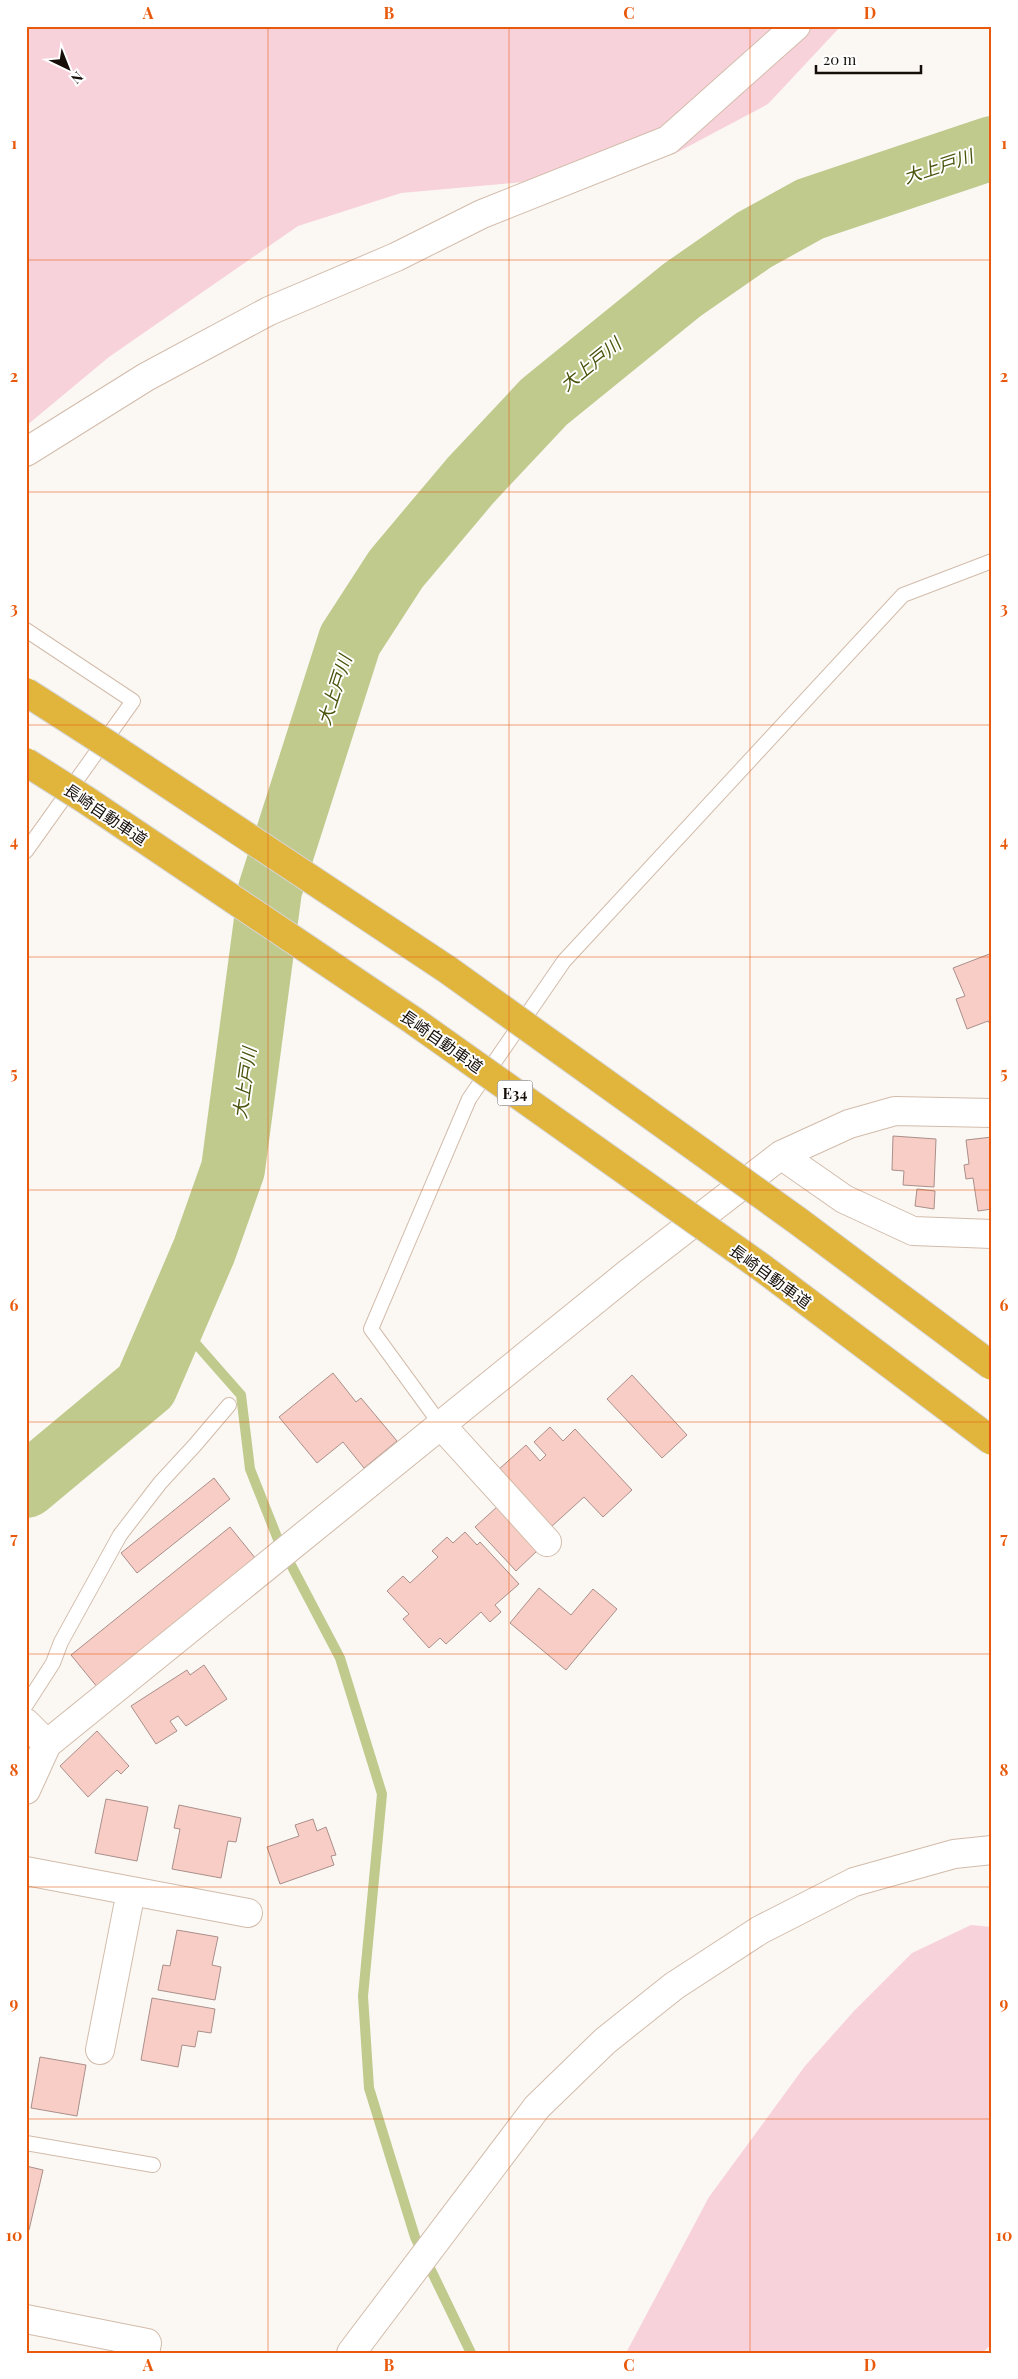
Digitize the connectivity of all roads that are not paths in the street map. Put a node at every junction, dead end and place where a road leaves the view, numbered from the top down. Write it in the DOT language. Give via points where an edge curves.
graph roads {
  1 [pos="796,26"];
  2 [pos="26,452"];
  3 [pos="992,561"];
  4 [pos="26,630"];
  5 [pos="26,692"];
  6 [pos="26,762"];
  7 [pos="26,851"];
  8 [pos="992,1113"];
  9 [pos="781,1155"];
  10 [pos="992,1234"];
  11 [pos="992,1366"];
  12 [pos="229,1405"];
  13 [pos="441,1425"];
  14 [pos="992,1441"];
  15 [pos="547,1542"];
  16 [pos="26,1705"];
  17 [pos="26,1723"];
  18 [pos="47,1744"];
  19 [pos="26,1790"];
  20 [pos="992,1850"];
  21 [pos="26,1871"];
  22 [pos="131,1891"];
  23 [pos="248,1913"];
  24 [pos="100,2050"];
  25 [pos="26,2143"];
  26 [pos="152,2165"];
  27 [pos="26,2320"];
  28 [pos="145,2353"];
  29 [pos="351,2353"];
  1 -- 2 [label="street" via="668,140 482,214 396,257 269,312 146,376"];
  3 -- 13 [label="lane" via="903,595 564,962 469,1099 371,1329"];
  4 -- 7 [label="lane" via="133,701"];
  5 -- 11 [label="highway, bridge" via="448,970 798,1221"];
  6 -- 14 [label="highway, 長崎自動車道 / E34, bridge" via="414,1021 761,1267"];
  8 -- 9 [label="street" via="895,1111 849,1124"];
  9 -- 10 [label="street" via="844,1199 913,1231"];
  9 -- 13 [label="street"];
  12 -- 16 [label="lane" via="160,1483 120,1535 61,1642 53,1663"];
  13 -- 15 [label="street"];
  13 -- 18 [label="street"];
  17 -- 18 [label="street"];
  18 -- 19 [label="street"];
  20 -- 29 [label="street" via="954,1854 854,1882 760,1930 674,1986 605,2041 537,2107"];
  21 -- 22 [label="street"];
  22 -- 23 [label="street"];
  22 -- 24 [label="street"];
  25 -- 26 [label="lane"];
  27 -- 28 [label="street" via="147,2343"];
}
